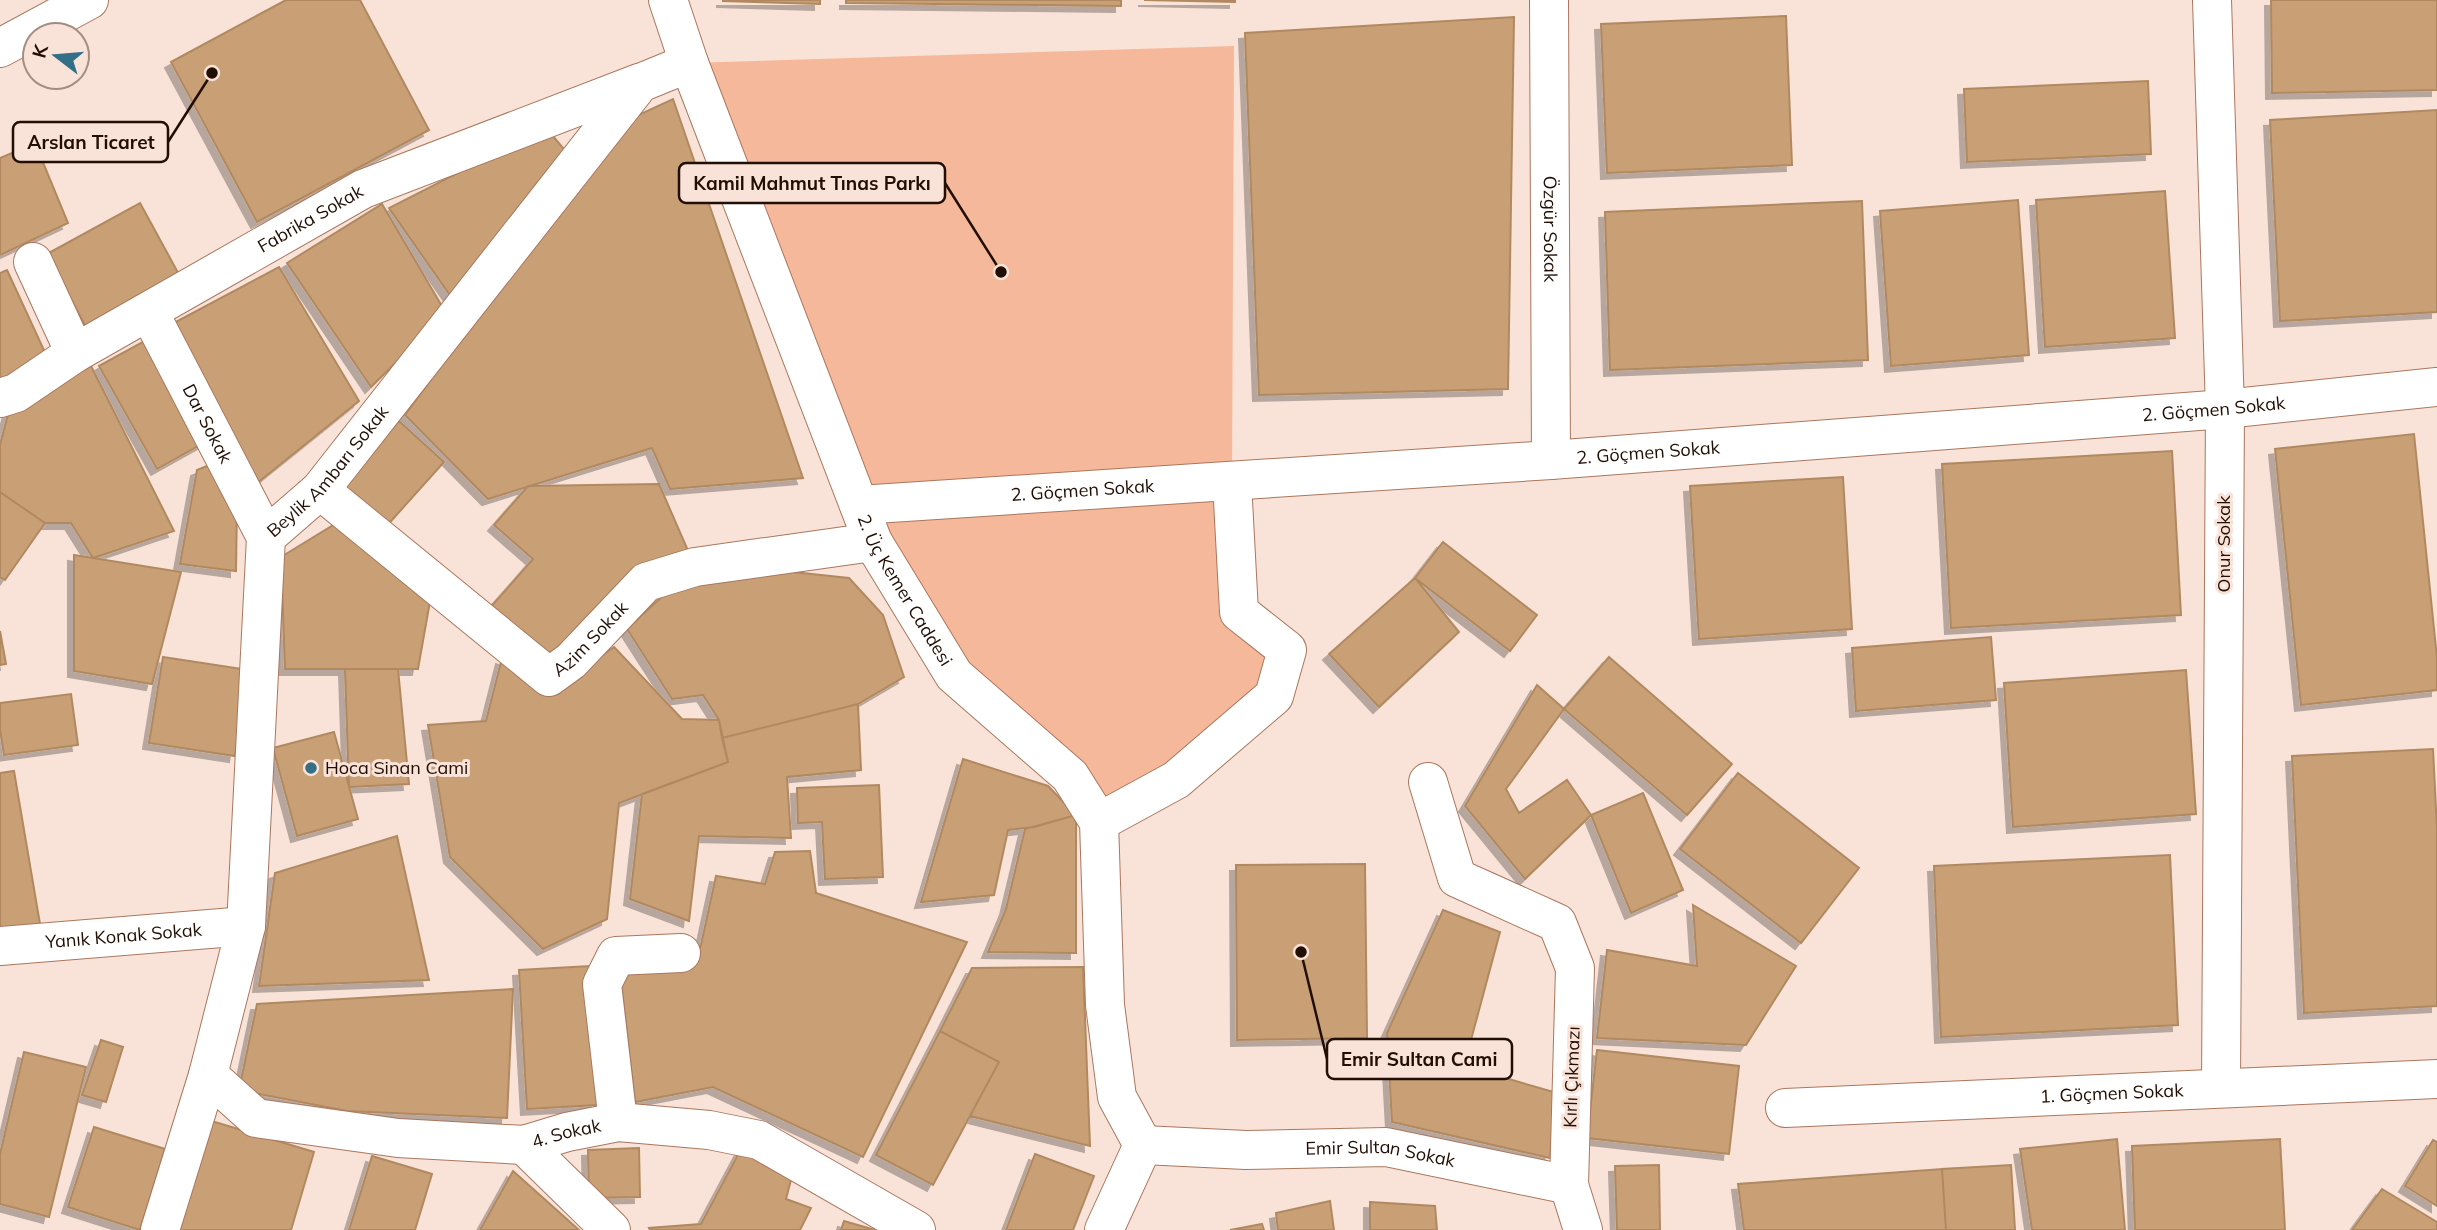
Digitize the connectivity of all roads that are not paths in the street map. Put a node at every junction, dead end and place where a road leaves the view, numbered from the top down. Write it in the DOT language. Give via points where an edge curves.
graph roads {
  1 [pos="89,0"];
  2 [pos="668,0"];
  3 [pos="1549,0"];
  4 [pos="2212,0"];
  5 [pos="0,48"];
  6 [pos="689,63"];
  7 [pos="639,83"];
  8 [pos="33,262"];
  9 [pos="149,312"];
  10 [pos="75,353"];
  11 [pos="2437,387"];
  12 [pos="0,398"];
  13 [pos="2225,409"];
  14 [pos="1551,460"];
  15 [pos="1232,482"];
  16 [pos="320,490"];
  17 [pos="859,505"];
  18 [pos="266,537"];
  19 [pos="873,542"];
  20 [pos="1428,782"];
  21 [pos="1099,822"];
  22 [pos="246,926"];
  23 [pos="0,946"];
  24 [pos="681,953"];
  25 [pos="208,1075"];
  26 [pos="2437,1079"];
  27 [pos="2221,1087"];
  28 [pos="1785,1108"];
  29 [pos="618,1122"];
  30 [pos="524,1145"];
  31 [pos="1143,1145"];
  32 [pos="1569,1185"];
  33 [pos="159,1230"];
  34 [pos="611,1230"];
  35 [pos="916,1230"];
  36 [pos="1104,1230"];
  37 [pos="1583,1230"];
  1 -- 5 [label="street"];
  2 -- 6 [label="street, 2. Üç Kemer Caddesi"];
  3 -- 14 [label="street, Özgür Sokak"];
  4 -- 13 [label="street, Onur Sokak"];
  6 -- 7 [label="street"];
  6 -- 17 [label="street, 2. Üç Kemer Caddesi"];
  7 -- 9 [label="street, Fabrika Sokak" via="363,189"];
  7 -- 16 [label="street, Beylik Ambarı Sokak"];
  8 -- 10 [label="street"];
  9 -- 10 [label="street, Fabrika Sokak"];
  9 -- 18 [label="street, Dar Sokak"];
  10 -- 12 [label="street, Fabrika Sokak" via="16,393"];
  11 -- 13 [label="street, 2. Göçmen Sokak"];
  13 -- 14 [label="street, 2. Göçmen Sokak"];
  13 -- 27 [label="street, Onur Sokak"];
  14 -- 15 [label="street, 2. Göçmen Sokak"];
  15 -- 17 [label="street, 2. Göçmen Sokak"];
  15 -- 21 [label="street" via="1239,612 1287,650 1274,696 1176,780"];
  16 -- 18 [label="street, Beylik Ambarı Sokak"];
  16 -- 19 [label="street, Azim Sokak" via="549,677 571,661 646,582 695,567"];
  17 -- 19 [label="street, 2. Üç Kemer Caddesi"];
  18 -- 22 [label="street, Beylik Ambarı Sokak"];
  19 -- 21 [label="street, 2. Üç Kemer Caddesi" via="954,675 1070,776"];
  20 -- 32 [label="street, Kırlı Çıkmazı" via="1457,878 1557,923 1575,968"];
  21 -- 31 [label="street" via="1105,1005 1117,1097"];
  22 -- 23 [label="street, Yanık Konak Sokak"];
  22 -- 25 [label="street, Beylik Ambarı Sokak"];
  24 -- 29 [label="street" via="616,956 602,984"];
  25 -- 30 [label="street, 4. Sokak" via="256,1118 398,1138"];
  25 -- 33 [label="street, Beylik Ambarı Sokak"];
  26 -- 27 [label="street, 1. Göçmen Sokak"];
  27 -- 28 [label="street, 1. Göçmen Sokak"];
  29 -- 30 [label="street, 4. Sokak"];
  29 -- 35 [label="street, 4. Sokak" via="709,1130 759,1140"];
  30 -- 34 [label="street"];
  31 -- 32 [label="street, Emir Sultan Sokak" via="1246,1150 1387,1147"];
  31 -- 36 [label="street"];
  32 -- 37 [label="street"];
}
